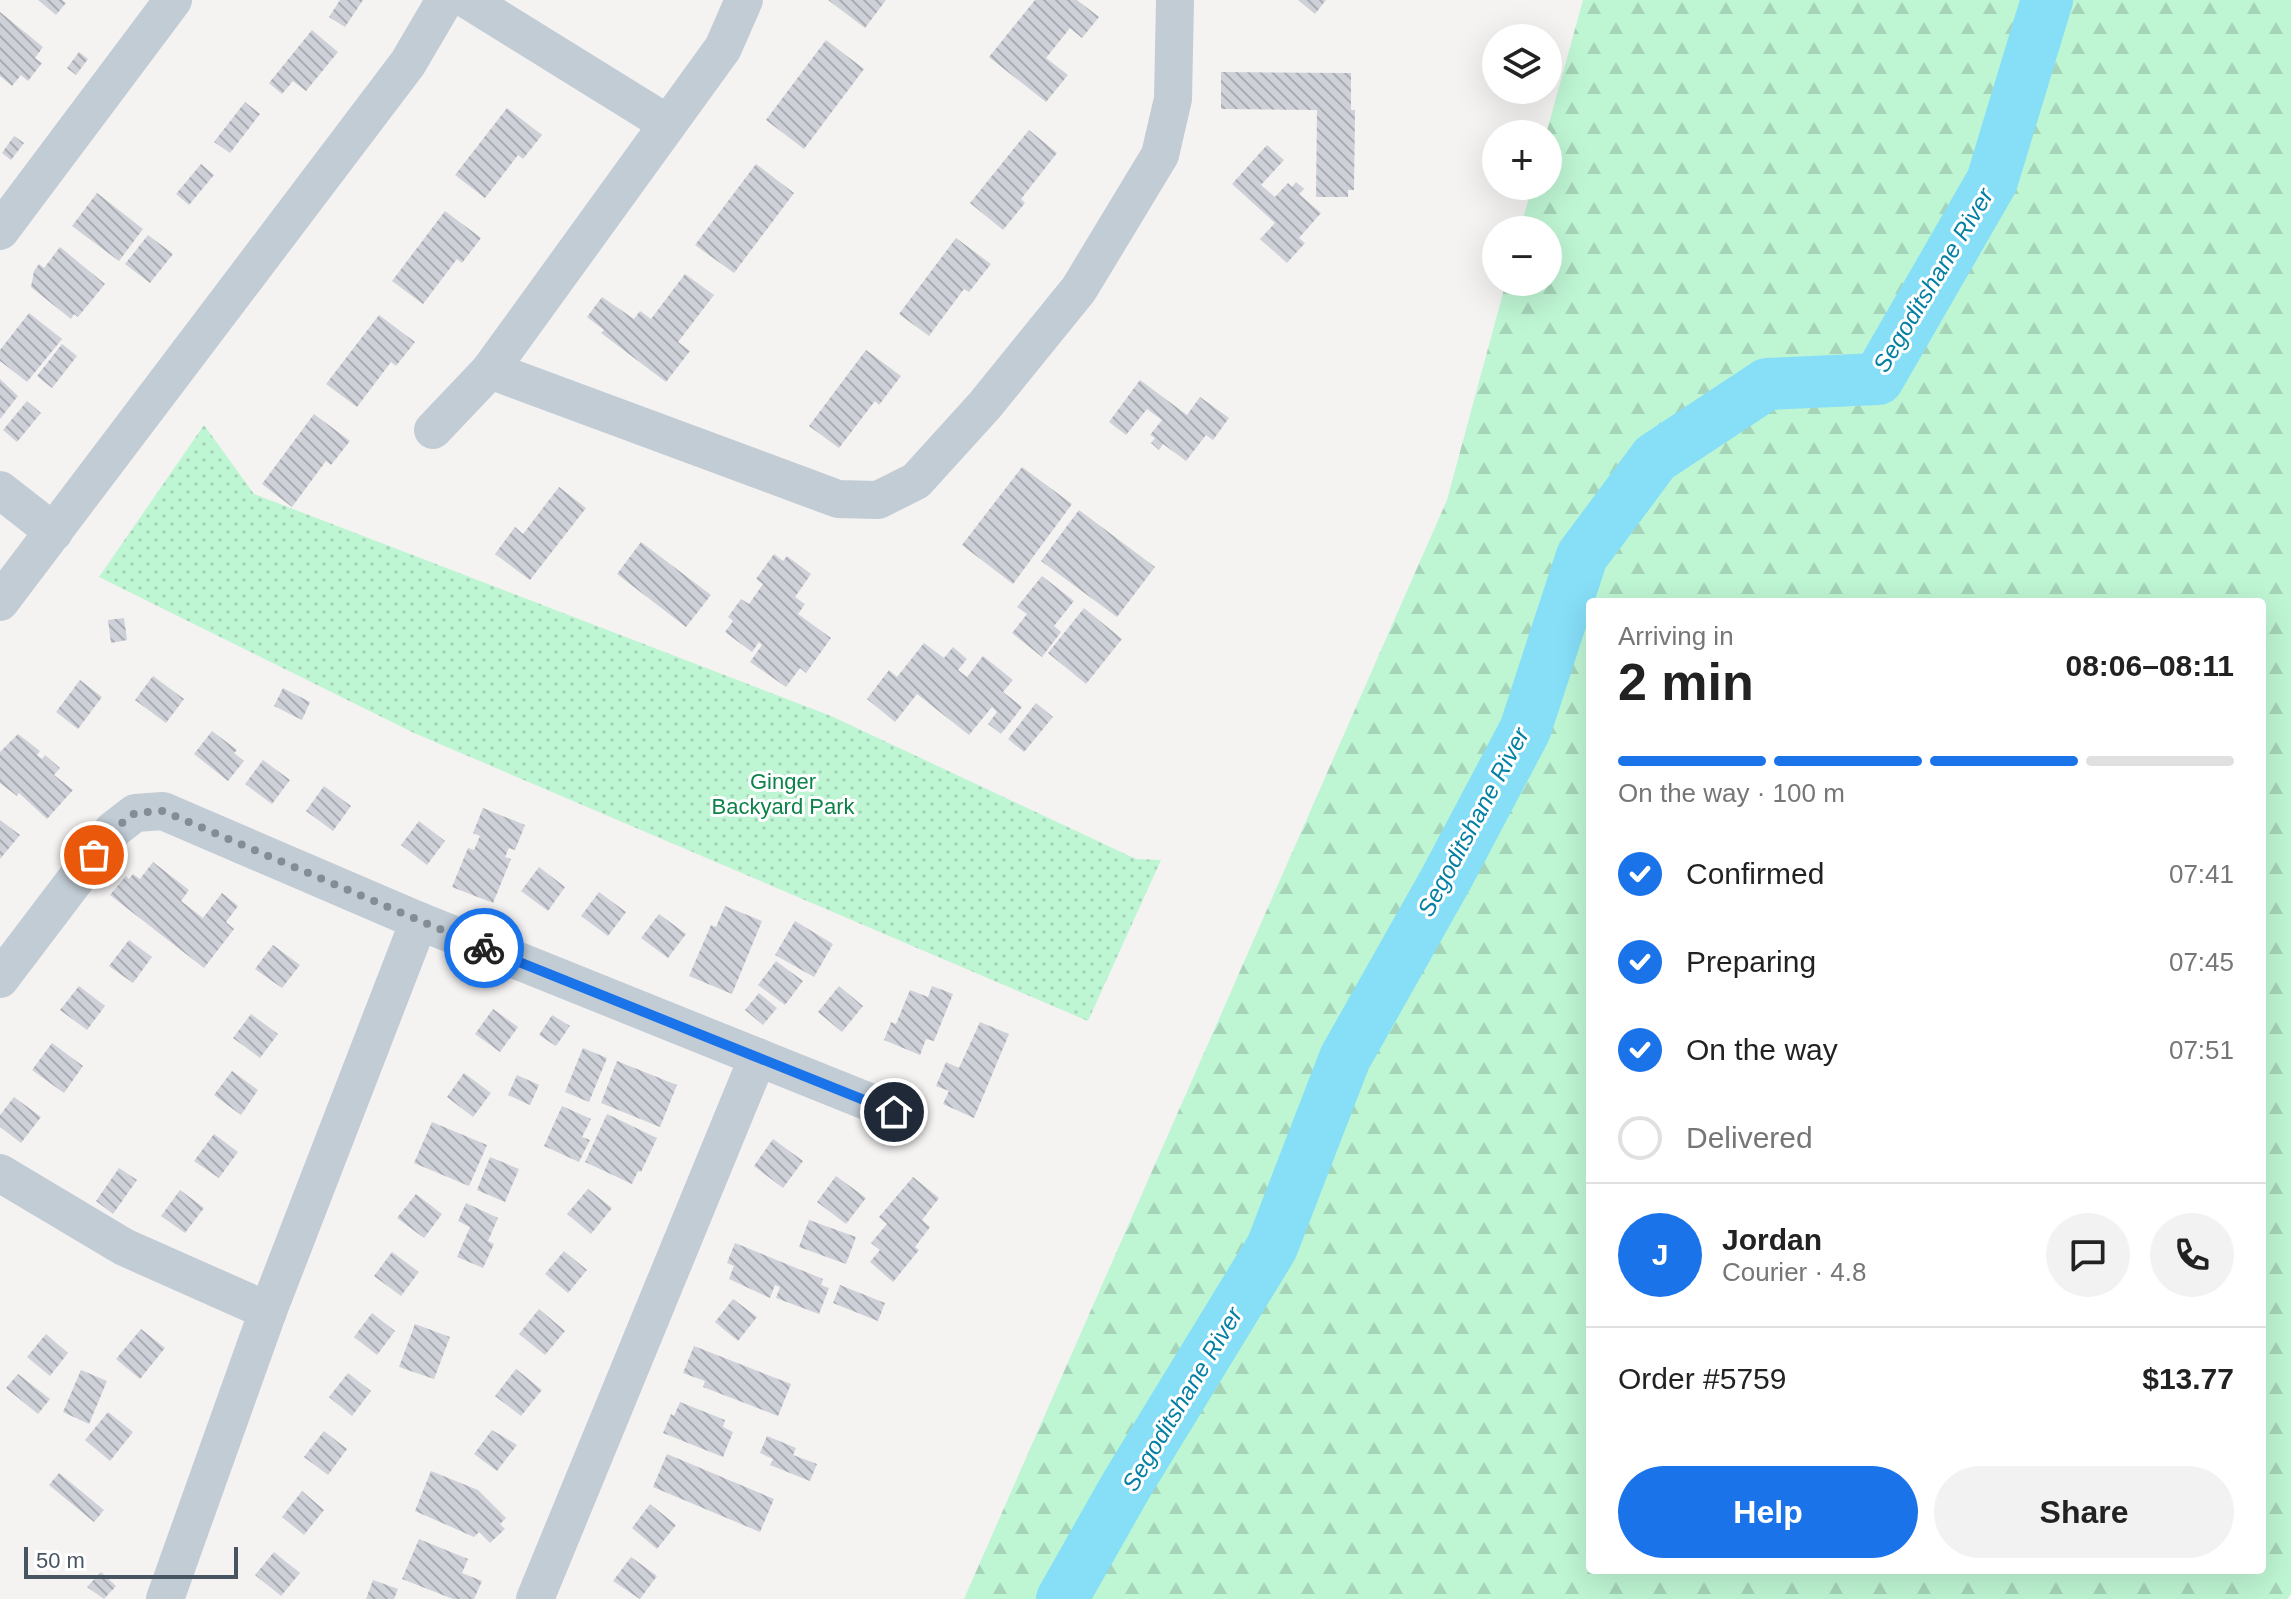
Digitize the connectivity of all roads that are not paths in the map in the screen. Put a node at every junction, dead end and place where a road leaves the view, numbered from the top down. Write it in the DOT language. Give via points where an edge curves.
graph roads {
  1 [pos="173,0"];
  2 [pos="445,0"];
  3 [pos="468,0"];
  4 [pos="744,0"];
  5 [pos="1175,0"];
  6 [pos="668,124"];
  7 [pos="0,231"];
  8 [pos="490,370"];
  9 [pos="433,430"];
  10 [pos="0,490"];
  11 [pos="54,532"];
  12 [pos="0,602"];
  13 [pos="419,921"];
  14 [pos="0,979"];
  15 [pos="758,1057"];
  16 [pos="894,1112"];
  17 [pos="0,1173"];
  18 [pos="268,1311"];
  19 [pos="165,1599"];
  20 [pos="535,1599"];
  1 -- 7 [label="street"];
  2 -- 11 [label="street" via="408,63"];
  3 -- 6 [label="street"];
  4 -- 6 [label="street" via="723,48"];
  5 -- 8 [label="street" via="1173,99 1160,155 1079,289 916,481 878,500 838,499"];
  6 -- 8 [label="street"];
  8 -- 9 [label="street"];
  10 -- 11 [label="street"];
  11 -- 12 [label="street"];
  13 -- 14 [label="street" via="163,811 135,813 113,830"];
  13 -- 15 [label="street"];
  13 -- 18 [label="street"];
  15 -- 16 [label="street"];
  15 -- 20 [label="street"];
  17 -- 18 [label="street" via="124,1247"];
  18 -- 19 [label="street"];
}
